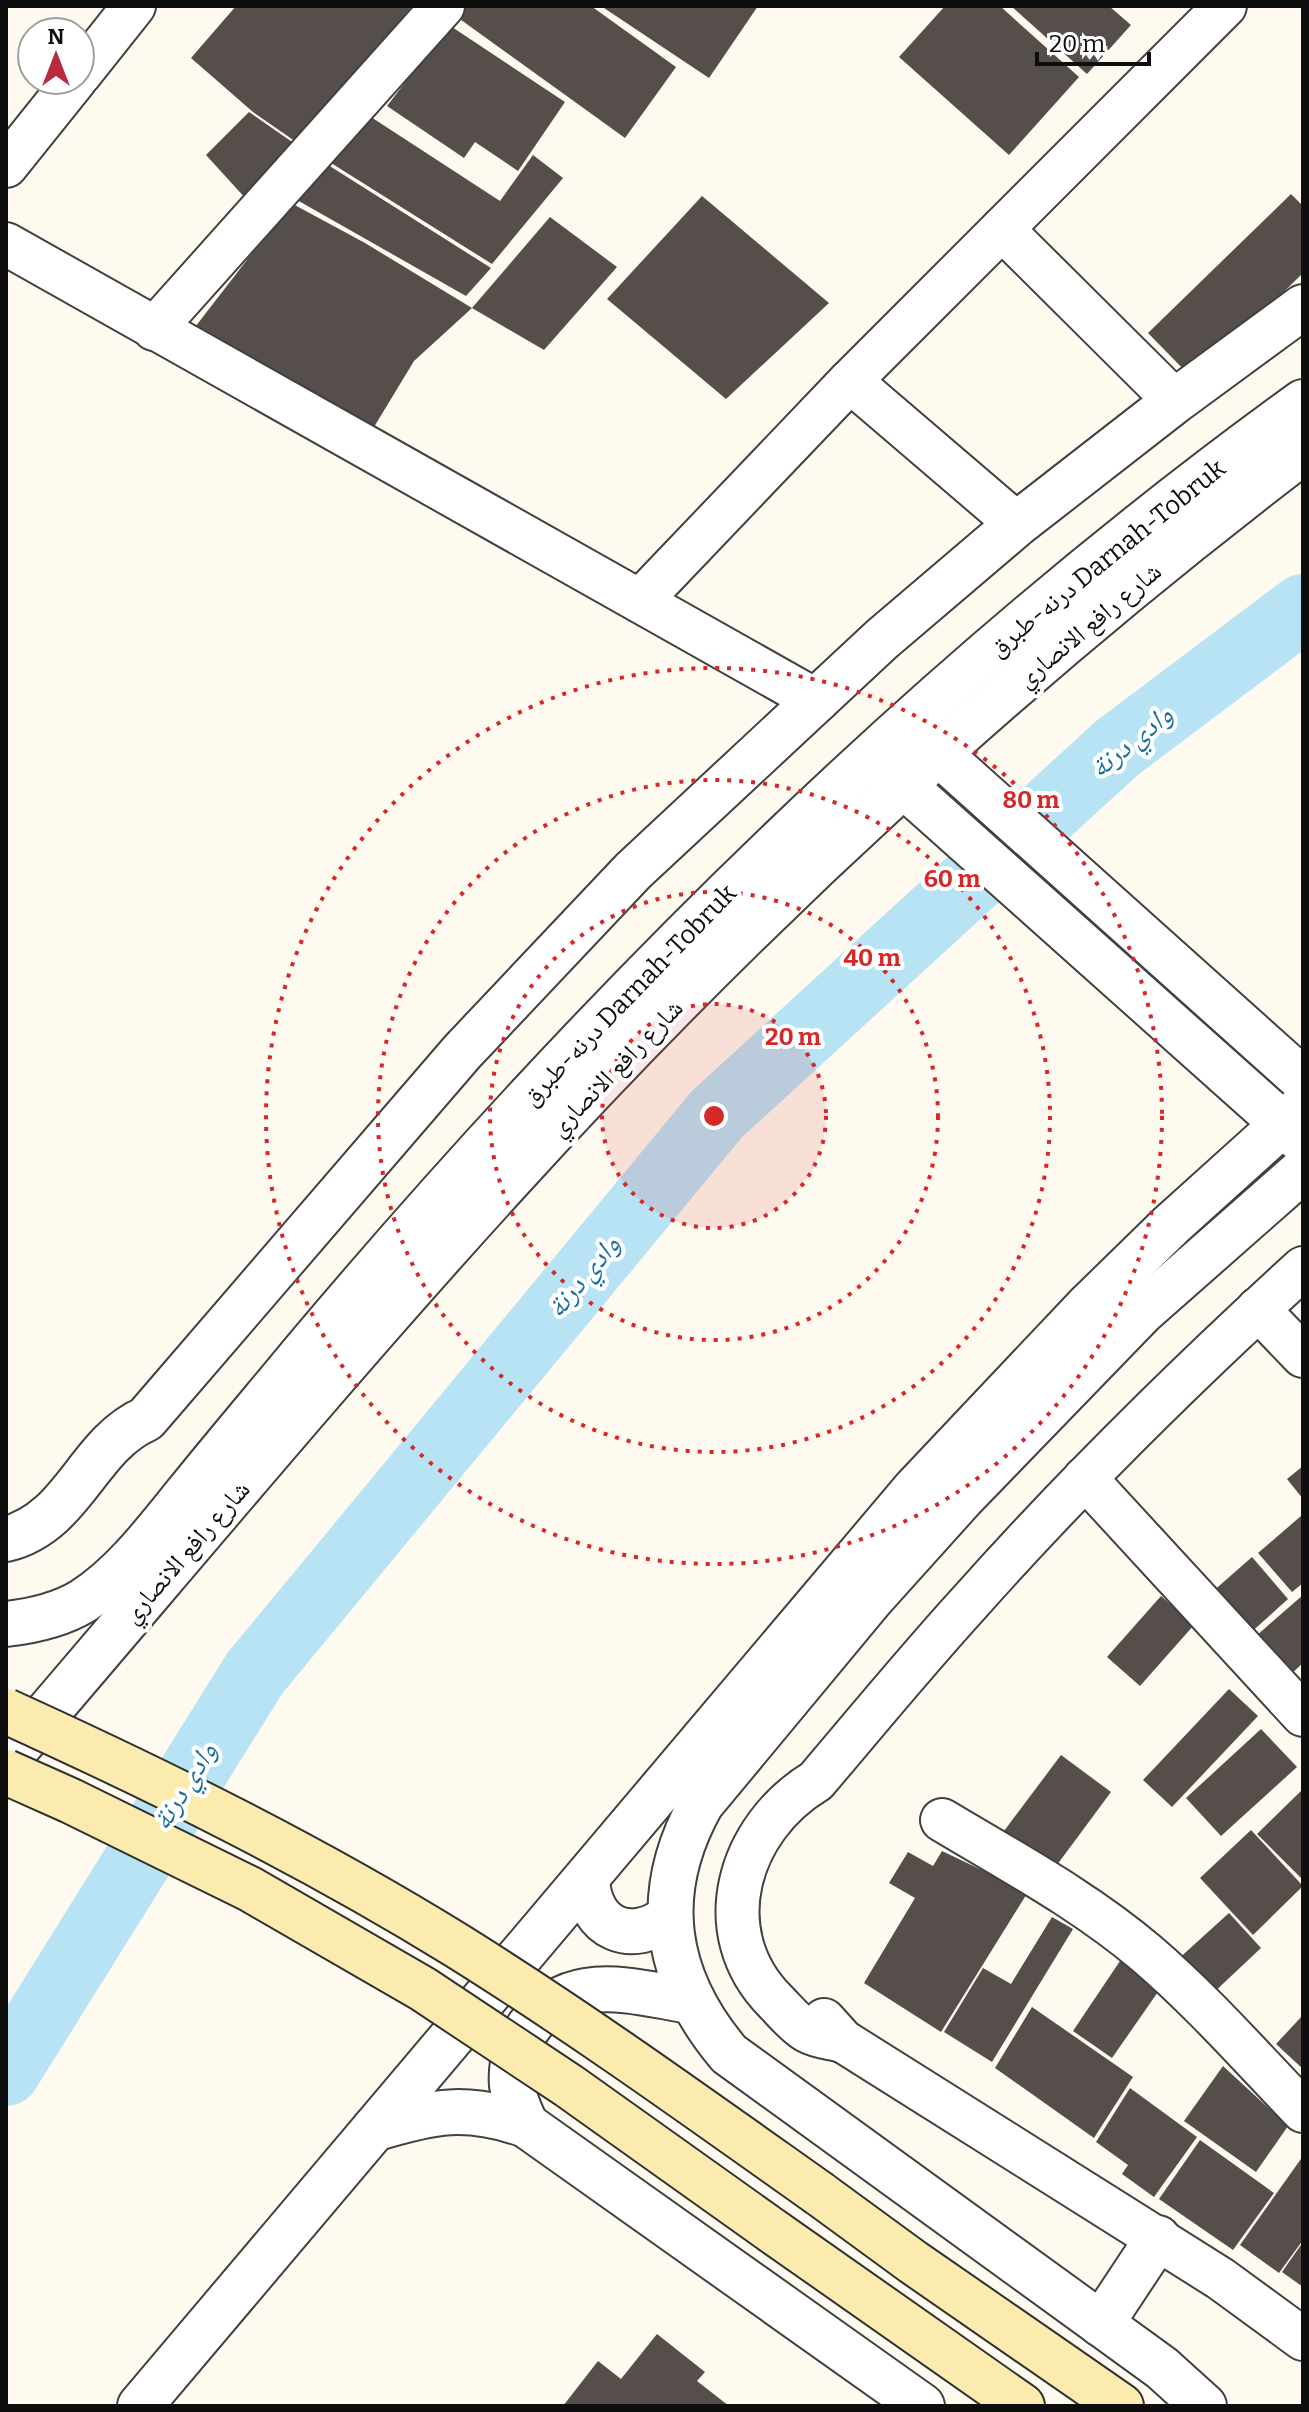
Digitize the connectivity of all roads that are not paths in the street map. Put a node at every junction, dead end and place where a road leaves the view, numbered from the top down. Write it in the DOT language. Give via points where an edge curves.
graph roads {
  1 [pos="134,6"];
  2 [pos="443,6"];
  3 [pos="1225,6"];
  4 [pos="96,54"];
  5 [pos="62,96"];
  6 [pos="6,166"];
  7 [pos="1002,229"];
  8 [pos="6,244"];
  9 [pos="1303,307"];
  10 [pos="154,329"];
  11 [pos="850,381"];
  12 [pos="1175,401"];
  13 [pos="1303,402"];
  14 [pos="1303,452"];
  15 [pos="1017,524"];
  16 [pos="640,601"];
  17 [pos="817,701"];
  18 [pos="907,725"];
  19 [pos="939,754"];
  20 [pos="872,757"];
  21 [pos="920,800"];
  22 [pos="1295,1073"];
  23 [pos="1285,1117"];
  24 [pos="1303,1170"];
  25 [pos="1303,1268"];
  26 [pos="1258,1309"];
  27 [pos="1303,1356"];
  28 [pos="146,1419"];
  29 [pos="1085,1478"];
  30 [pos="6,1539"];
  31 [pos="6,1563"];
  32 [pos="6,1624"];
  33 [pos="6,1711"];
  34 [pos="1303,1715"];
  35 [pos="6,1761"];
  36 [pos="6,1772"];
  37 [pos="942,1820"];
  38 [pos="587,1879"];
  39 [pos="670,1916"];
  40 [pos="691,2001"];
  41 [pos="1303,2111"];
  42 [pos="526,2125"];
  43 [pos="374,2129"];
  44 [pos="1158,2238"];
  45 [pos="1101,2324"];
  46 [pos="1303,2339"];
  47 [pos="140,2406"];
  48 [pos="922,2406"];
  49 [pos="1022,2406"];
  50 [pos="1121,2406"];
  51 [pos="1204,2406"];
  1 -- 4 [label="street"];
  2 -- 10 [label="street"];
  3 -- 7 [label="street"];
  5 -- 6 [label="street"];
  7 -- 11 [label="street"];
  7 -- 12 [label="street"];
  8 -- 10 [label="street"];
  9 -- 12 [label="street"];
  10 -- 16 [label="street"];
  11 -- 15 [label="street"];
  11 -- 16 [label="street"];
  12 -- 15 [label="street"];
  13 -- 18 [label="street, درنه-طبرق Darnah-Tobruk" via="1057,595"];
  14 -- 19 [label="street, شارع رافع الانصاري" via="1073,637"];
  15 -- 17 [label="street"];
  16 -- 17 [label="street"];
  17 -- 28 [label="street" via="633,871 546,961 390,1133"];
  18 -- 19 [label="street"];
  18 -- 20 [label="street, درنه-طبرق Darnah-Tobruk"];
  19 -- 21 [label="street, شارع رافع الانصاري"];
  19 -- 22 [label="street"];
  20 -- 21 [label="street"];
  20 -- 32 [label="street, درنه-طبرق Darnah-Tobruk" via="700,919 469,1163 147,1542 79,1604"];
  21 -- 23 [label="street"];
  21 -- 35 [label="street, شارع رافع الانصاري" via="737,944 511,1178"];
  23 -- 38 [label="street" via="1000,1397 833,1583"];
  24 -- 39 [label="street" via="1142,1312 872,1598 701,1804 676,1862"];
  25 -- 26 [label="street"];
  26 -- 27 [label="street"];
  26 -- 29 [label="street"];
  28 -- 30 [label="street" via="117,1438 56,1512"];
  28 -- 31 [label="street" via="138,1445 71,1526 39,1552"];
  29 -- 34 [label="street"];
  29 -- 44 [label="street" via="760,1837 747,1858 737,1900 738,1922 751,1969 766,1992 806,2030 843,2041"];
  33 -- 50 [label="main road, bridge" via="264,1834 454,1944 603,2040"];
  36 -- 49 [label="main road, bridge" via="250,1889 423,1989"];
  37 -- 41 [label="street" via="1061,1891 1147,1954"];
  38 -- 39 [label="street" via="593,1908 614,1929 644,1932"];
  38 -- 43 [label="street"];
  39 -- 40 [label="street" via="678,1970"];
  40 -- 42 [label="street" via="608,1989 566,1996 548,2007 520,2040 514,2061 514,2094"];
  40 -- 45 [label="street" via="729,2054"];
  42 -- 43 [label="street" via="458,2111"];
  42 -- 48 [label="street"];
  43 -- 47 [label="street"];
  44 -- 45 [label="street"];
  44 -- 46 [label="street"];
  45 -- 51 [label="street"];
}
